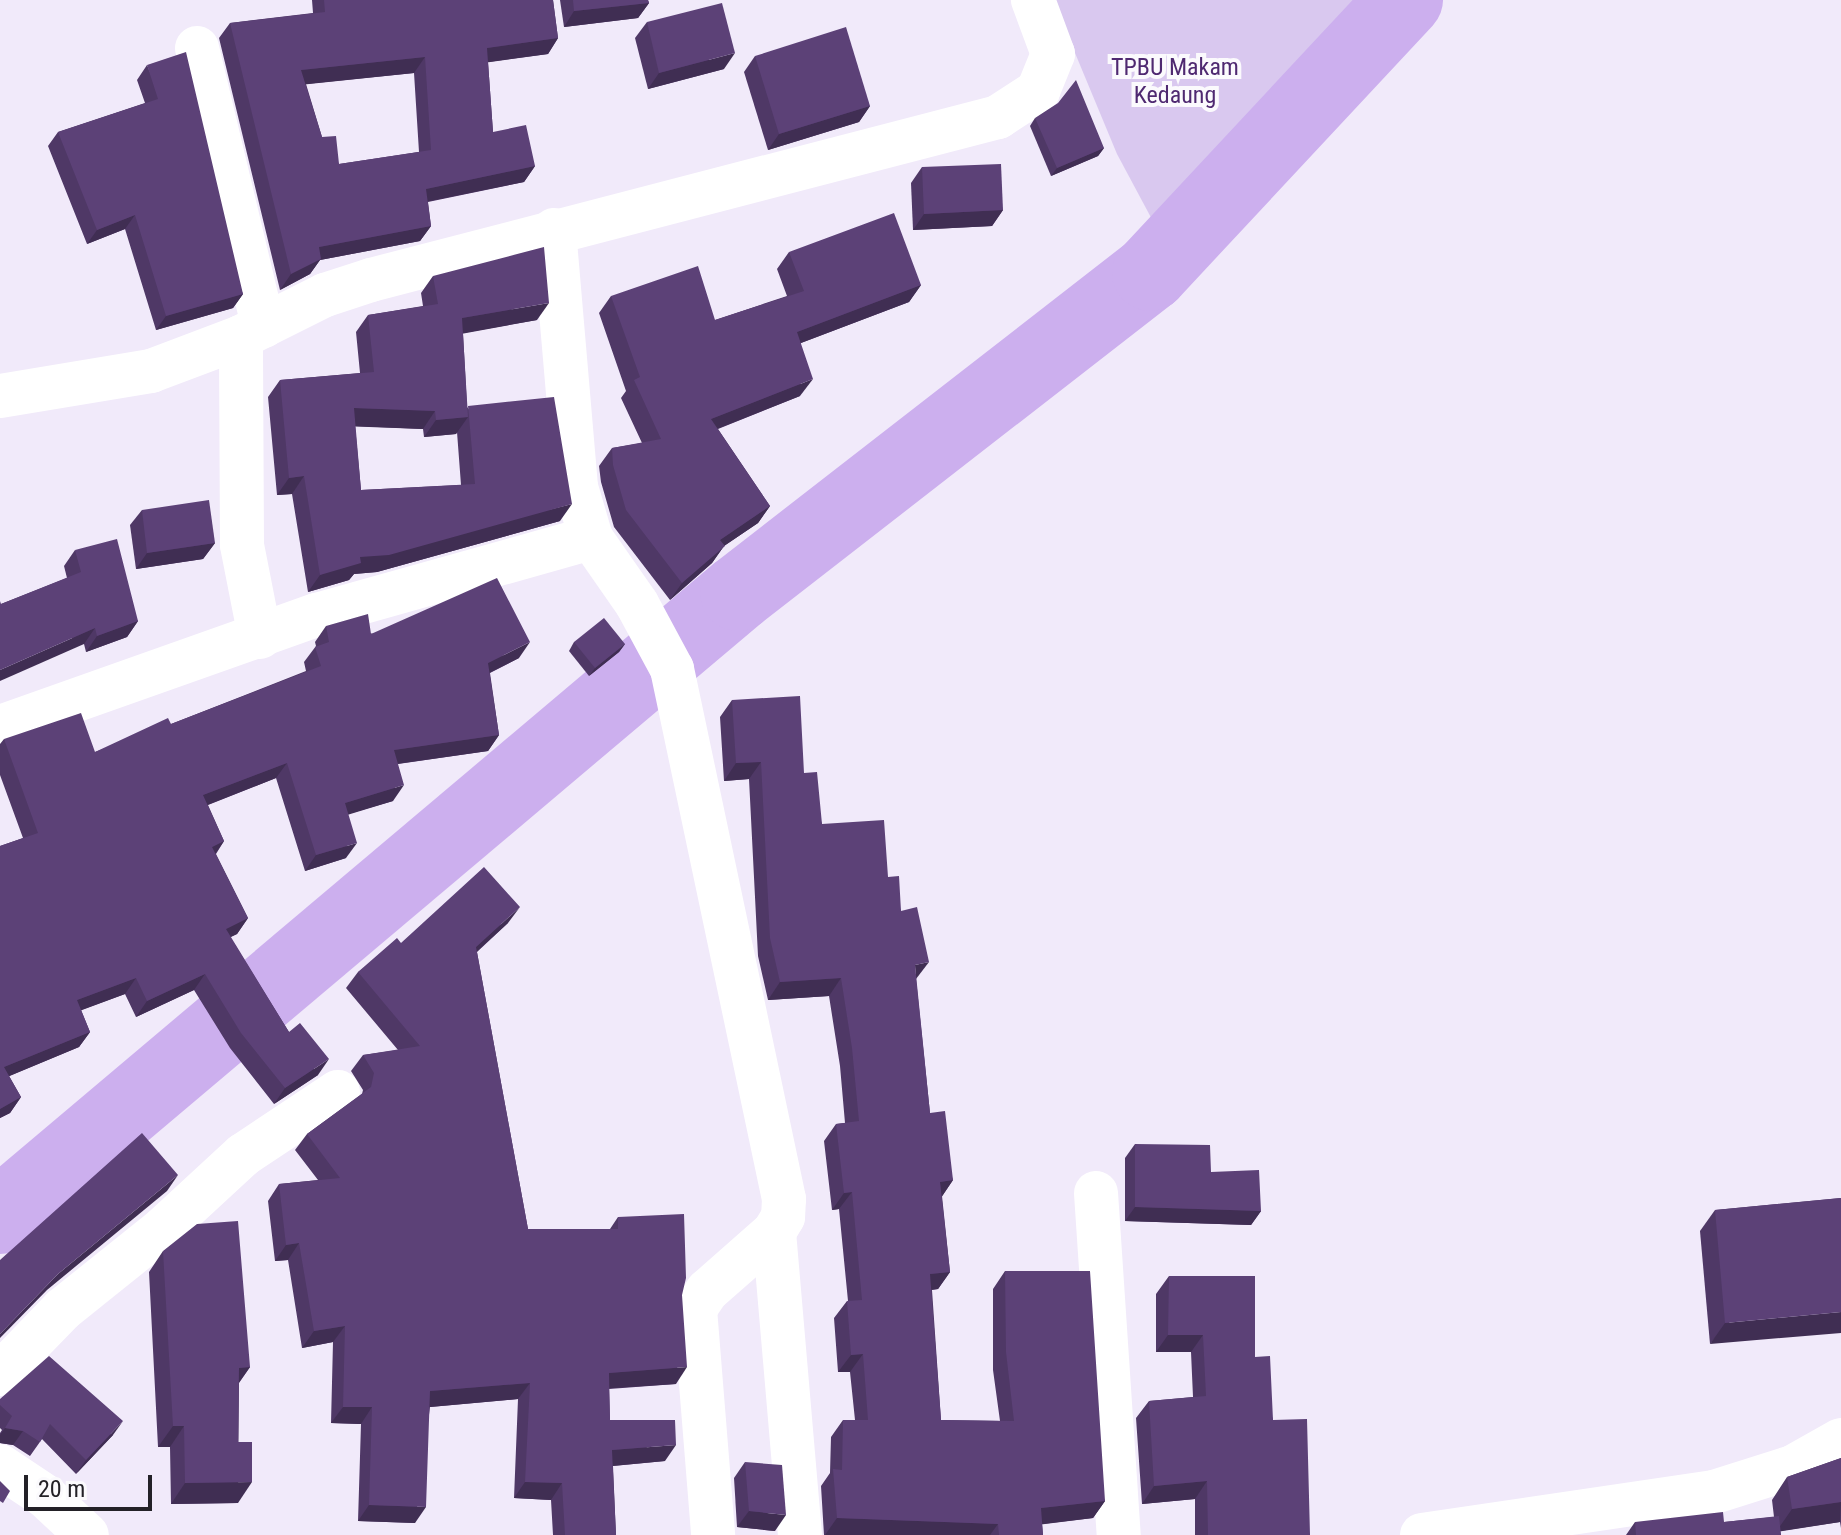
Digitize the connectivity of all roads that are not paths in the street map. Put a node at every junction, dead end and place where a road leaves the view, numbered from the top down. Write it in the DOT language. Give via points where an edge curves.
graph roads {
  1 [pos="1033,0"];
  2 [pos="197,48"];
  3 [pos="554,230"];
  4 [pos="252,332"];
  5 [pos="0,396"];
  6 [pos="591,538"];
  7 [pos="260,637"];
  8 [pos="0,727"];
  9 [pos="338,1092"];
  10 [pos="1096,1193"];
  11 [pos="774,1232"];
  12 [pos="0,1374"];
  13 [pos="1841,1440"];
  14 [pos="0,1466"];
  15 [pos="87,1535"];
  16 [pos="713,1535"];
  17 [pos="800,1535"];
  18 [pos="1119,1535"];
  19 [pos="1422,1535"];
  1 -- 3 [label="street" via="1053,54 1038,91 998,117"];
  2 -- 4 [label="street"];
  3 -- 4 [label="street" via="371,280"];
  3 -- 6 [label="street" via="568,436"];
  4 -- 5 [label="street" via="151,371"];
  4 -- 7 [label="street" via="242,545"];
  6 -- 7 [label="street" via="317,615"];
  6 -- 11 [label="street" via="664,653 784,1199 783,1217"];
  7 -- 8 [label="street"];
  9 -- 12 [label="street" via="243,1155 164,1228 63,1309"];
  10 -- 18 [label="street"];
  11 -- 16 [label="street" via="707,1291 695,1309"];
  11 -- 17 [label="street"];
  13 -- 19 [label="street" via="1793,1467 1714,1492"];
  14 -- 15 [label="street" via="45,1496"];
}
